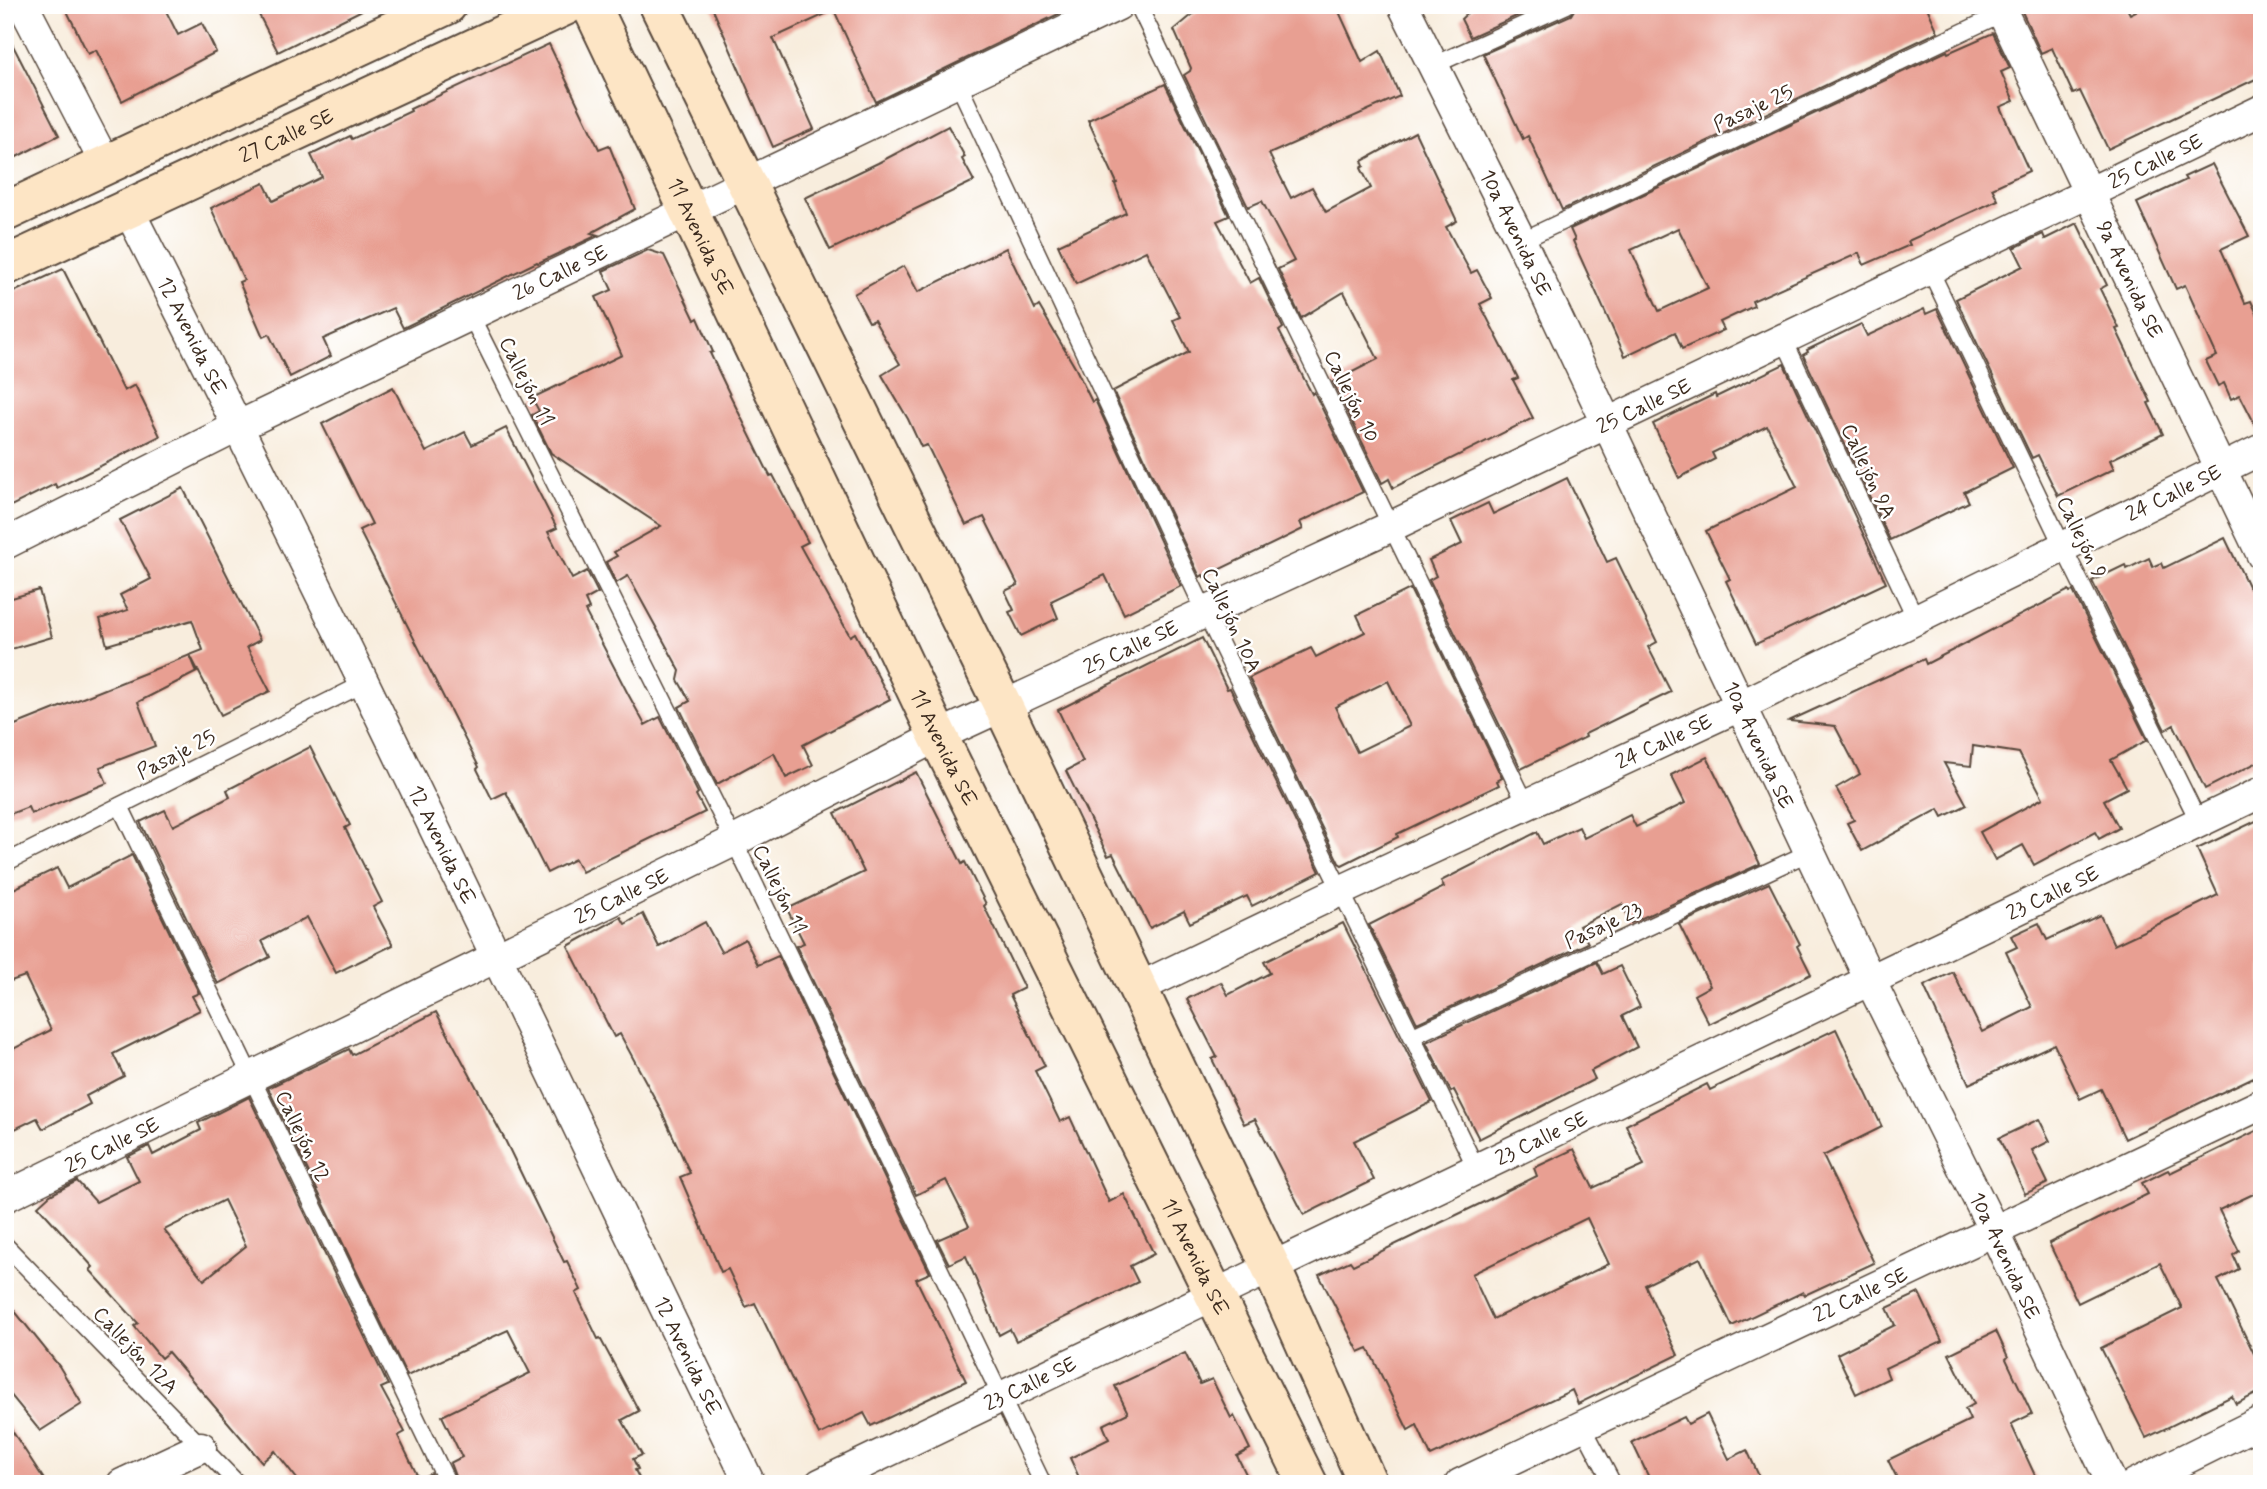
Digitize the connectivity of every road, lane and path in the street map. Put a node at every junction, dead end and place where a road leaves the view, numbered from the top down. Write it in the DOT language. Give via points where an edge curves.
graph roads {
  1 [pos="23,5"];
  2 [pos="447,5"];
  3 [pos="567,5"];
  4 [pos="591,5"];
  5 [pos="660,5"];
  6 [pos="1118,5"];
  7 [pos="1138,5"];
  8 [pos="1403,5"];
  9 [pos="1567,5"];
  10 [pos="2001,9"];
  11 [pos="1432,66"];
  12 [pos="958,83"];
  13 [pos="2262,110"];
  14 [pos="106,164"];
  15 [pos="745,184"];
  16 [pos="2089,194"];
  17 [pos="128,209"];
  18 [pos="687,211"];
  19 [pos="5,212"];
  20 [pos="1521,241"];
  21 [pos="5,266"];
  22 [pos="1930,270"];
  23 [pos="471,316"];
  24 [pos="1784,340"];
  25 [pos="1607,423"];
  26 [pos="239,426"];
  27 [pos="2262,449"];
  28 [pos="2221,469"];
  29 [pos="1392,526"];
  30 [pos="5,544"];
  31 [pos="2063,547"];
  32 [pos="2262,555"];
  33 [pos="1205,612"];
  34 [pos="1916,619"];
  35 [pos="365,683"];
  36 [pos="1742,705"];
  37 [pos="1003,706"];
  38 [pos="938,736"];
  39 [pos="2262,792"];
  40 [pos="120,806"];
  41 [pos="1527,806"];
  42 [pos="2199,821"];
  43 [pos="734,841"];
  44 [pos="1810,852"];
  45 [pos="5,863"];
  46 [pos="1340,891"];
  47 [pos="495,957"];
  48 [pos="1870,980"];
  49 [pos="1136,989"];
  50 [pos="1413,1037"];
  51 [pos="251,1076"];
  52 [pos="2262,1104"];
  53 [pos="1477,1170"];
  54 [pos="5,1197"];
  55 [pos="1994,1231"];
  56 [pos="5,1245"];
  57 [pos="1271,1267"];
  58 [pos="1214,1295"];
  59 [pos="1003,1397"];
  60 [pos="2262,1421"];
  61 [pos="1582,1426"];
  62 [pos="201,1447"];
  63 [pos="122,1484"];
  64 [pos="238,1484"];
  65 [pos="448,1484"];
  66 [pos="750,1484"];
  67 [pos="820,1484"];
  68 [pos="1043,1484"];
  69 [pos="1308,1484"];
  70 [pos="1368,1484"];
  71 [pos="1460,1484"];
  72 [pos="1613,1484"];
  73 [pos="2112,1484"];
  74 [pos="2135,1484"];
  1 -- 14 [label="street"];
  2 -- 14 [label="street"];
  3 -- 17 [label="street, 27 Calle SE"];
  4 -- 18 [label="street, 11 Avenida SE"];
  5 -- 15 [label="street"];
  6 -- 12 [label="street, 26 Calle SE"];
  7 -- 29 [label="lane, Callejón 10"];
  8 -- 11 [label="street, 10a Avenida SE"];
  9 -- 11 [label="lane"];
  10 -- 16 [label="street, 9a Avenida SE"];
  10 -- 20 [label="lane, Pasaje 25"];
  11 -- 20 [label="street, 10a Avenida SE"];
  12 -- 15 [label="street, 26 Calle SE"];
  12 -- 33 [label="lane, Callejón 10A"];
  13 -- 16 [label="street, 25 Calle SE"];
  14 -- 19 [label="street"];
  15 -- 18 [label="street, 26 Calle SE"];
  15 -- 37 [label="street"];
  16 -- 22 [label="street, 25 Calle SE"];
  16 -- 28 [label="street, 9a Avenida SE"];
  17 -- 21 [label="street, 27 Calle SE"];
  17 -- 26 [label="street, 12 Avenida SE"];
  18 -- 23 [label="street, 26 Calle SE"];
  18 -- 38 [label="street, 11 Avenida SE"];
  20 -- 25 [label="street, 10a Avenida SE"];
  22 -- 24 [label="street, 25 Calle SE"];
  22 -- 31 [label="lane, Callejón 9"];
  23 -- 26 [label="street, 26 Calle SE"];
  23 -- 43 [label="lane, Callejón 11"];
  24 -- 25 [label="street, 25 Calle SE"];
  24 -- 34 [label="lane, Callejón 9A"];
  25 -- 29 [label="street, 25 Calle SE"];
  25 -- 36 [label="street, 10a Avenida SE"];
  26 -- 30 [label="street, 26 Calle SE"];
  26 -- 35 [label="street, 12 Avenida SE"];
  27 -- 28 [label="street, 24 Calle SE"];
  28 -- 31 [label="street, 24 Calle SE"];
  28 -- 32 [label="street, 9a Avenida SE"];
  29 -- 33 [label="street, 25 Calle SE"];
  29 -- 41 [label="lane, Callejón 10"];
  31 -- 34 [label="street, 24 Calle SE"];
  31 -- 42 [label="lane, Callejón 9"];
  33 -- 37 [label="street, 25 Calle SE"];
  33 -- 46 [label="lane, Callejón 10A"];
  34 -- 36 [label="street, 24 Calle SE"];
  35 -- 40 [label="lane, Pasaje 25"];
  35 -- 47 [label="street, 12 Avenida SE"];
  36 -- 41 [label="street, 24 Calle SE"];
  36 -- 44 [label="street, 10a Avenida SE"];
  37 -- 38 [label="street, 25 Calle SE"];
  37 -- 49 [label="street"];
  38 -- 43 [label="street, 25 Calle SE"];
  38 -- 58 [label="street, 11 Avenida SE"];
  39 -- 42 [label="street, 23 Calle SE"];
  40 -- 45 [label="lane, Pasaje 25"];
  40 -- 51 [label="lane, Callejón 12"];
  41 -- 46 [label="street, 24 Calle SE"];
  42 -- 48 [label="street, 23 Calle SE"];
  43 -- 47 [label="street, 25 Calle SE"];
  43 -- 59 [label="lane, Callejón 11"];
  44 -- 48 [label="street, 10a Avenida SE"];
  44 -- 50 [label="lane, Pasaje 23"];
  46 -- 49 [label="street, 24 Calle SE"];
  46 -- 50 [label="lane, Callejón 10A"];
  47 -- 51 [label="street, 25 Calle SE"];
  47 -- 66 [label="street, 12 Avenida SE"];
  48 -- 53 [label="street, 23 Calle SE"];
  48 -- 55 [label="street, 10a Avenida SE"];
  49 -- 57 [label="street"];
  50 -- 53 [label="lane, Callejón 10A"];
  51 -- 54 [label="street, 25 Calle SE"];
  51 -- 65 [label="lane, Callejón 12"];
  52 -- 55 [label="street, 22 Calle SE"];
  53 -- 57 [label="street, 23 Calle SE"];
  55 -- 61 [label="street, 22 Calle SE"];
  55 -- 73 [label="street, 10a Avenida SE"];
  56 -- 62 [label="lane, Callejón 12A"];
  57 -- 58 [label="street, 23 Calle SE"];
  57 -- 70 [label="street"];
  58 -- 59 [label="street, 23 Calle SE"];
  58 -- 69 [label="street, 11 Avenida SE"];
  59 -- 67 [label="street, 23 Calle SE"];
  59 -- 68 [label="lane, Callejón 11"];
  60 -- 74 [label="street"];
  61 -- 71 [label="street, 22 Calle SE"];
  61 -- 72 [label="lane"];
  62 -- 63 [label="street"];
  62 -- 64 [label="lane, Callejón 12A"];
}
